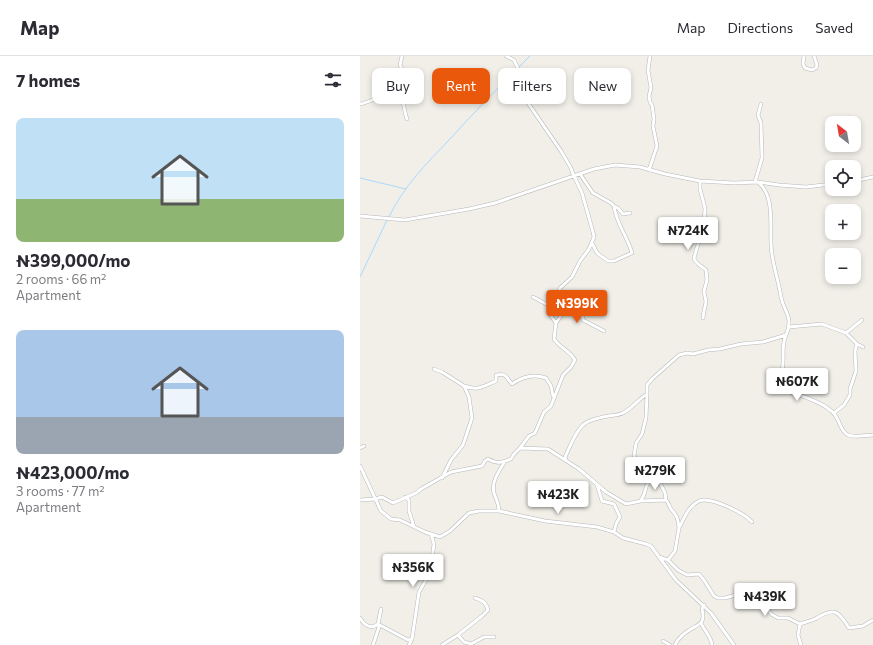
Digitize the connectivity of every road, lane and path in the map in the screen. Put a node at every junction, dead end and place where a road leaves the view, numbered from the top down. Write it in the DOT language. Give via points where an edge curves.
graph roads {
  1 [pos="402,56"];
  2 [pos="506,56"];
  3 [pos="650,56"];
  4 [pos="804,56"];
  5 [pos="814,56"];
  6 [pos="402,68"];
  7 [pos="360,104"];
  8 [pos="761,104"];
  9 [pos="407,119"];
  10 [pos="649,170"];
  11 [pos="580,174"];
  12 [pos="574,176"];
  13 [pos="873,177"];
  14 [pos="861,180"];
  15 [pos="700,181"];
  16 [pos="756,182"];
  17 [pos="825,185"];
  18 [pos="614,206"];
  19 [pos="630,213"];
  20 [pos="360,216"];
  21 [pos="592,242"];
  22 [pos="557,296"];
  23 [pos="532,297"];
  24 [pos="550,306"];
  25 [pos="568,306"];
  26 [pos="703,318"];
  27 [pos="862,320"];
  28 [pos="556,323"];
  29 [pos="789,327"];
  30 [pos="604,331"];
  31 [pos="846,333"];
  32 [pos="786,335"];
  33 [pos="856,345"];
  34 [pos="862,346"];
  35 [pos="434,369"];
  36 [pos="464,386"];
  37 [pos="647,394"];
  38 [pos="554,397"];
  39 [pos="834,413"];
  40 [pos="873,435"];
  41 [pos="364,446"];
  42 [pos="360,448"];
  43 [pos="520,448"];
  44 [pos="567,462"];
  45 [pos="504,463"];
  46 [pos="360,466"];
  47 [pos="657,477"];
  48 [pos="442,478"];
  49 [pos="597,485"];
  50 [pos="405,497"];
  51 [pos="375,499"];
  52 [pos="360,500"];
  53 [pos="641,500"];
  54 [pos="666,500"];
  55 [pos="499,511"];
  56 [pos="752,522"];
  57 [pos="414,527"];
  58 [pos="679,528"];
  59 [pos="614,532"];
  60 [pos="431,534"];
  61 [pos="659,557"];
  62 [pos="668,560"];
  63 [pos="475,598"];
  64 [pos="704,605"];
  65 [pos="381,609"];
  66 [pos="360,618"];
  67 [pos="873,620"];
  68 [pos="701,623"];
  69 [pos="378,624"];
  70 [pos="800,624"];
  71 [pos="458,635"];
  72 [pos="494,637"];
  73 [pos="412,639"];
  74 [pos="663,641"];
  75 [pos="373,645"];
  76 [pos="409,645"];
  77 [pos="442,645"];
  78 [pos="670,645"];
  79 [pos="675,645"];
  80 [pos="712,645"];
  81 [pos="734,645"];
  82 [pos="800,645"];
  1 -- 6 [label="street"];
  2 -- 12 [label="street" via="514,60 522,77 528,103 561,151"];
  3 -- 10 [label="street" via="649,96 657,146"];
  4 -- 5 [label="street" via="805,68 812,70 818,65"];
  7 -- 9 [label="street" via="396,92 401,94"];
  8 -- 16 [label="street" via="758,115 761,123 762,158"];
  10 -- 11 [label="street" via="615,165"];
  10 -- 15 [label="street"];
  11 -- 12 [label="street"];
  11 -- 18 [label="street" via="593,193"];
  12 -- 20 [label="street" via="494,203 405,220"];
  12 -- 21 [label="street" via="589,217 594,237"];
  13 -- 14 [label="street"];
  15 -- 16 [label="street"];
  15 -- 26 [label="street" via="705,208 704,224 694,258 696,263 706,270"];
  16 -- 17 [label="street" via="806,187"];
  16 -- 29 [label="street" via="764,187 771,210 771,253 782,302 789,317"];
  18 -- 19 [label="street" via="623,214"];
  18 -- 21 [label="street" via="618,225 632,253 608,261 597,253"];
  21 -- 22 [label="street"];
  22 -- 24 [label="street"];
  22 -- 25 [label="street"];
  23 -- 24 [label="street"];
  24 -- 28 [label="street" via="549,313"];
  25 -- 28 [label="street"];
  25 -- 30 [label="street" via="581,310 583,320"];
  27 -- 31 [label="street"];
  28 -- 38 [label="street" via="554,339 557,345 571,353 575,360 563,375"];
  29 -- 31 [label="street" via="822,324"];
  29 -- 32 [label="street"];
  31 -- 33 [label="street"];
  32 -- 37 [label="street" via="720,350 678,355 652,378 647,385"];
  32 -- 39 [label="street" via="782,347 781,373 773,384 776,388 809,398"];
  33 -- 34 [label="street"];
  33 -- 39 [label="street" via="856,371 850,395 844,405"];
  35 -- 36 [label="street"];
  36 -- 38 [label="street" via="474,389 485,386 496,381 496,375 502,374 512,384 522,378 537,375 546,378"];
  36 -- 48 [label="street" via="469,397 472,418 463,445 451,460"];
  37 -- 44 [label="street" via="625,412 590,420 582,425 565,457"];
  37 -- 47 [label="street" via="646,418 642,434 636,443 634,456 642,470 656,472"];
  38 -- 43 [label="street" via="535,433"];
  39 -- 40 [label="street" via="842,430 847,434"];
  41 -- 42 [label="street"];
  43 -- 44 [label="street" via="548,449"];
  43 -- 45 [label="street"];
  44 -- 49 [label="street"];
  45 -- 48 [label="street" via="495,463 488,459 482,466 451,472"];
  45 -- 55 [label="street" via="495,479 494,491"];
  46 -- 51 [label="street"];
  47 -- 53 [label="street" via="646,485"];
  47 -- 54 [label="street"];
  48 -- 50 [label="street"];
  49 -- 53 [label="street" via="626,504"];
  49 -- 59 [label="street" via="602,501 614,504 618,509 620,516"];
  50 -- 51 [label="street" via="393,503 382,497"];
  50 -- 57 [label="street" via="409,500 409,512"];
  51 -- 52 [label="street"];
  51 -- 57 [label="street" via="381,511 391,519 400,520"];
  53 -- 54 [label="street"];
  54 -- 58 [label="street" via="676,513"];
  55 -- 59 [label="street"];
  55 -- 60 [label="street" via="469,513 440,537"];
  56 -- 58 [label="street" via="748,516 731,507 699,501 684,516"];
  57 -- 60 [label="street"];
  58 -- 62 [label="street" via="675,551"];
  59 -- 61 [label="street" via="623,538 650,546"];
  60 -- 73 [label="street" via="434,544 430,573 419,592"];
  61 -- 62 [label="street"];
  61 -- 64 [label="street" via="676,580"];
  62 -- 70 [label="street" via="687,575 699,574 718,598 740,595 765,605 771,614 778,618 788,618"];
  63 -- 71 [label="street" via="486,604 488,610"];
  64 -- 68 [label="street"];
  64 -- 81 [label="street"];
  65 -- 69 [label="street"];
  66 -- 69 [label="street" via="370,627"];
  67 -- 70 [label="street" via="863,626 849,628 844,619 833,611"];
  68 -- 79 [label="street" via="688,631"];
  68 -- 80 [label="street"];
  69 -- 73 [label="street" via="408,640"];
  69 -- 75 [label="street"];
  70 -- 82 [label="street"];
  71 -- 72 [label="street" via="464,642 471,644 484,637"];
  71 -- 77 [label="street"];
  73 -- 76 [label="street"];
  74 -- 78 [label="street"];
}
